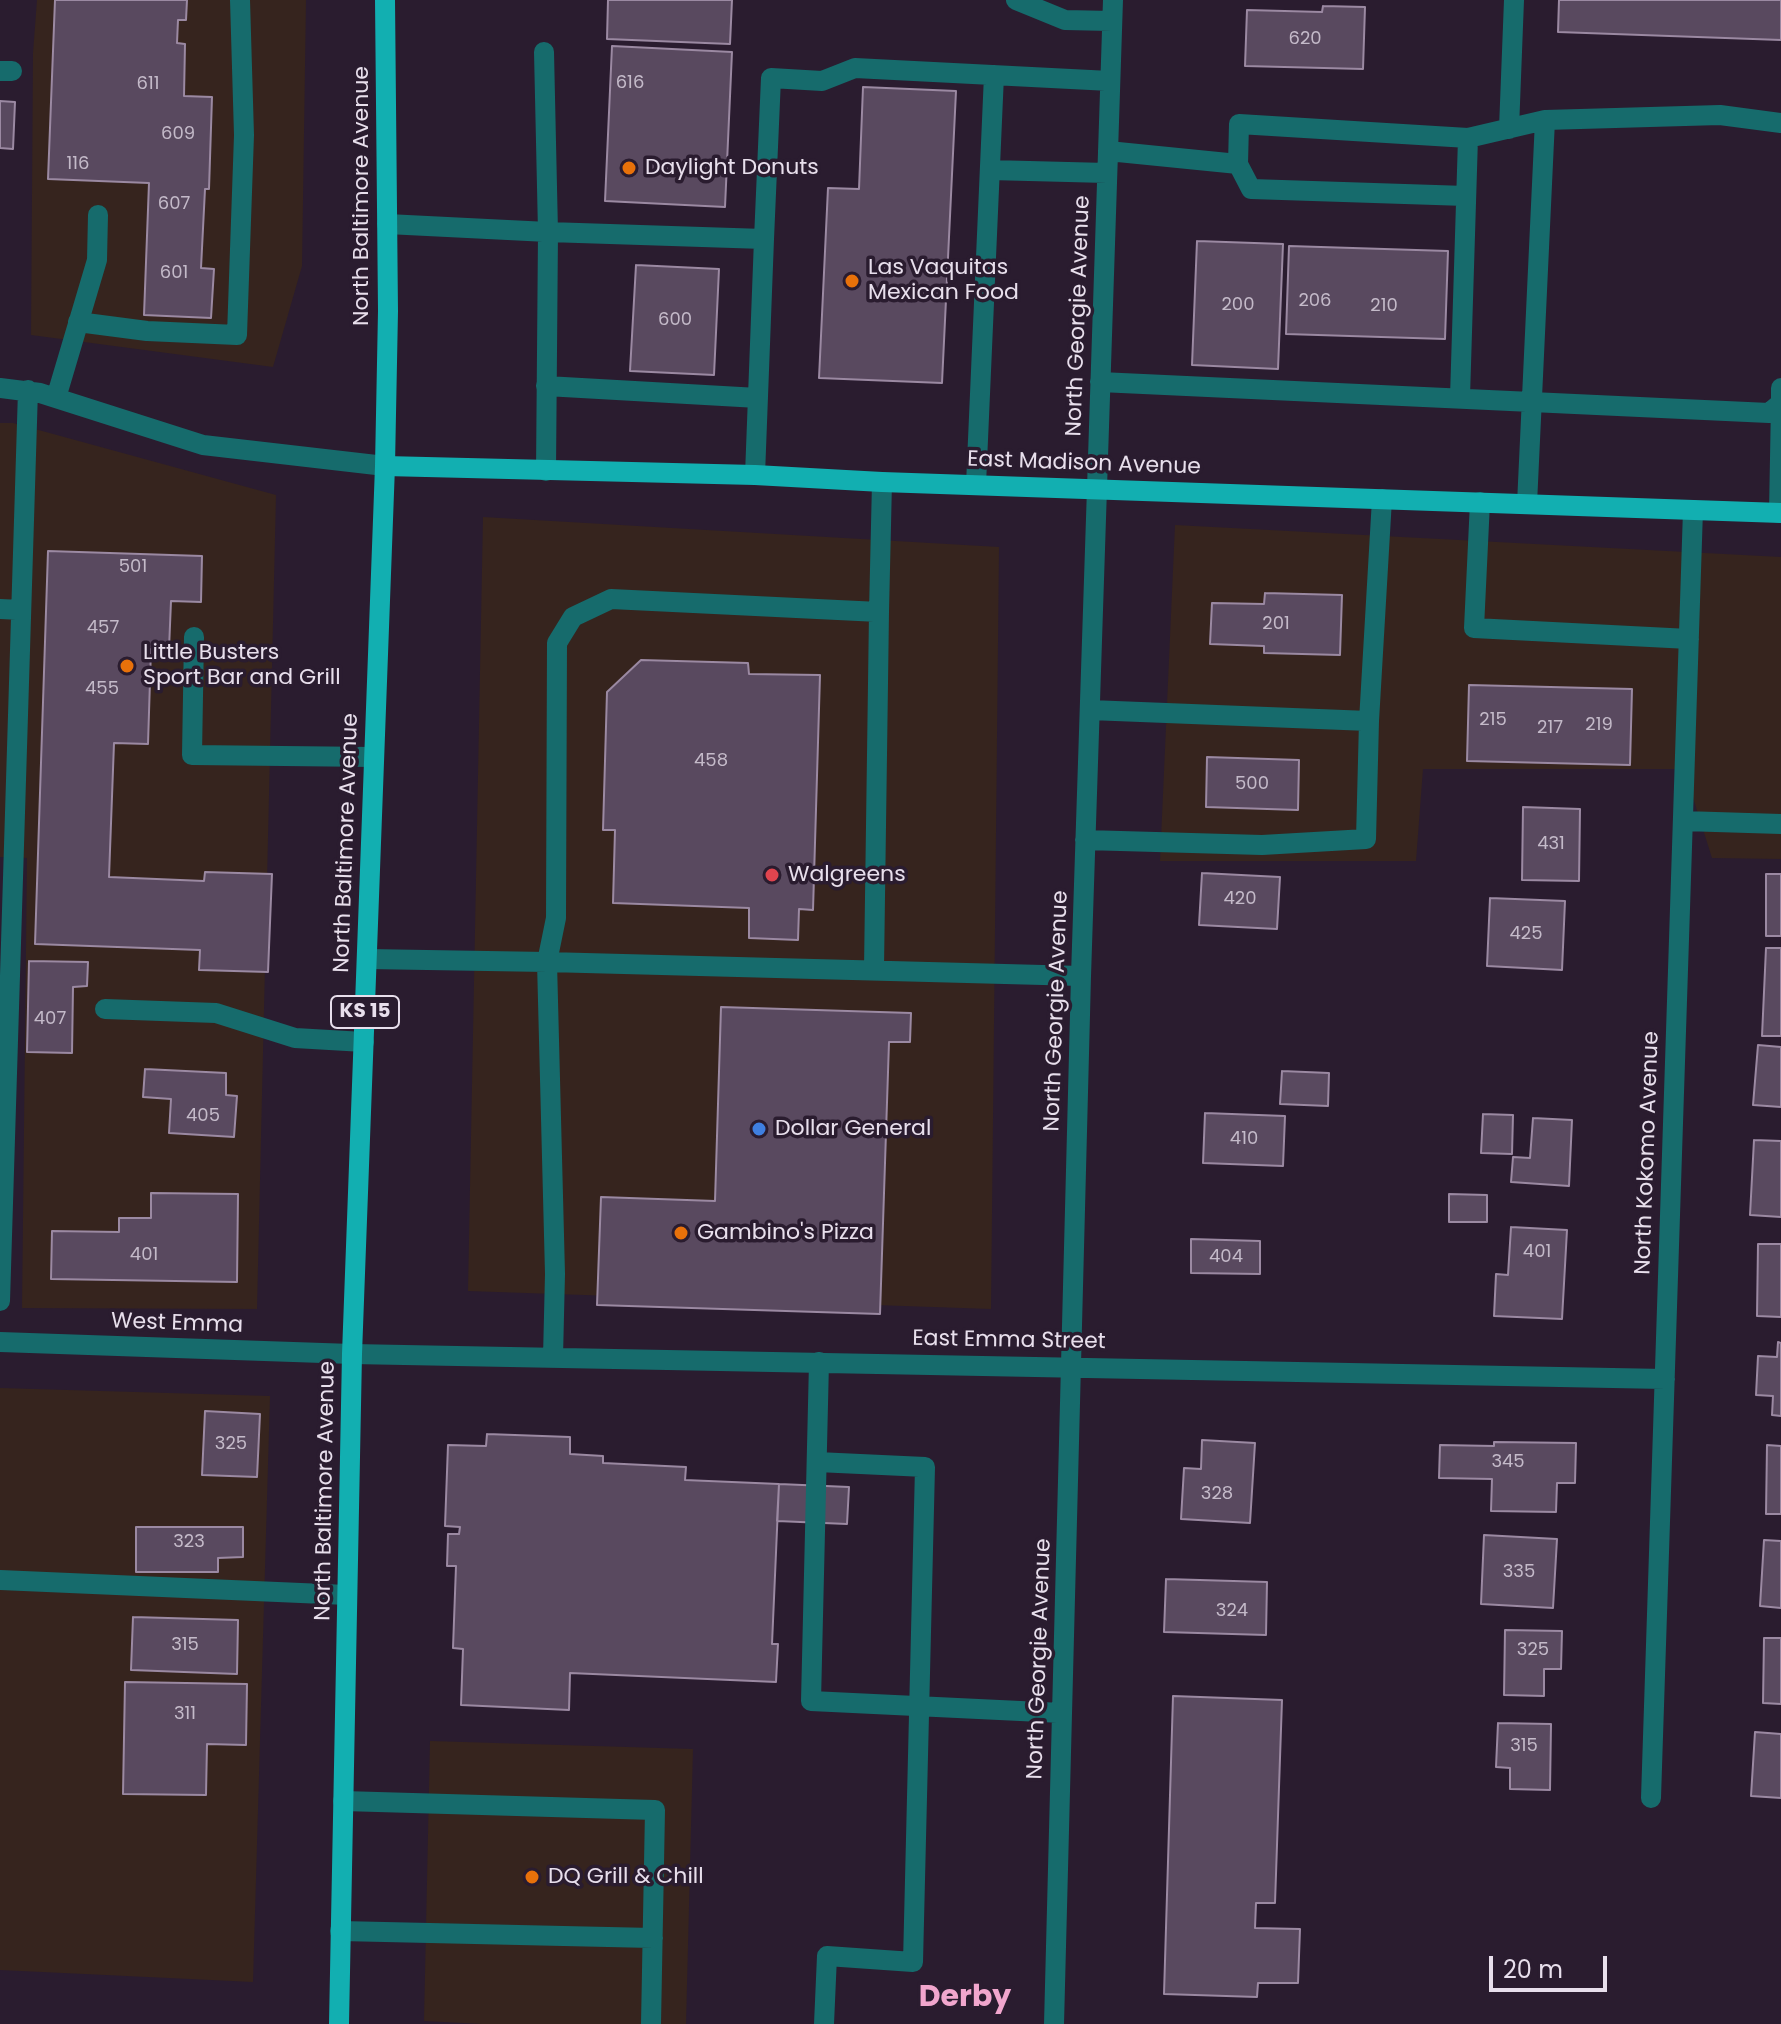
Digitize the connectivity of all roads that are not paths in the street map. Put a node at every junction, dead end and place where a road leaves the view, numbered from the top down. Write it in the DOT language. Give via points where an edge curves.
graph roads {
  1 [pos="240,0"];
  2 [pos="385,0"];
  3 [pos="1016,0"];
  4 [pos="1113,0"];
  5 [pos="1514,0"];
  6 [pos="1112,21"];
  7 [pos="544,52"];
  8 [pos="994,75"];
  9 [pos="1110,81"];
  10 [pos="1545,120"];
  11 [pos="1781,123"];
  12 [pos="1509,129"];
  13 [pos="1468,138"];
  14 [pos="1108,151"];
  15 [pos="1238,164"];
  16 [pos="990,170"];
  17 [pos="1107,173"];
  18 [pos="1466,196"];
  19 [pos="98,215"];
  20 [pos="387,224"];
  21 [pos="548,232"];
  22 [pos="764,239"];
  23 [pos="78,322"];
  24 [pos="1100,382"];
  25 [pos="546,386"];
  26 [pos="0,388"];
  27 [pos="1781,388"];
  28 [pos="28,390"];
  29 [pos="1460,397"];
  30 [pos="56,398"];
  31 [pos="758,398"];
  32 [pos="1532,401"];
  33 [pos="1781,403"];
  34 [pos="385,466"];
  35 [pos="546,471"];
  36 [pos="755,475"];
  37 [pos="882,482"];
  38 [pos="976,485"];
  39 [pos="1097,489"];
  40 [pos="1382,499"];
  41 [pos="1480,502"];
  42 [pos="1527,504"];
  43 [pos="1693,510"];
  44 [pos="1780,513"];
  45 [pos="0,609"];
  46 [pos="21,610"];
  47 [pos="879,612"];
  48 [pos="194,637"];
  49 [pos="1689,639"];
  50 [pos="1090,710"];
  51 [pos="1369,721"];
  52 [pos="9,730"];
  53 [pos="374,757"];
  54 [pos="1683,821"];
  55 [pos="1781,824"];
  56 [pos="1085,840"];
  57 [pos="367,959"];
  58 [pos="547,962"];
  59 [pos="874,968"];
  60 [pos="1081,976"];
  61 [pos="105,1009"];
  62 [pos="364,1042"];
  63 [pos="0,1301"];
  64 [pos="0,1342"];
  65 [pos="352,1354"];
  66 [pos="553,1357"];
  67 [pos="819,1362"];
  68 [pos="1071,1366"];
  69 [pos="1665,1379"];
  70 [pos="817,1462"];
  71 [pos="0,1580"];
  72 [pos="347,1595"];
  73 [pos="920,1706"];
  74 [pos="1062,1713"];
  75 [pos="1651,1798"];
  76 [pos="343,1801"];
  77 [pos="340,1931"];
  78 [pos="653,1938"];
  79 [pos="339,2024"];
  80 [pos="651,2024"];
  81 [pos="824,2024"];
  82 [pos="1054,2024"];
  1 -- 23 [label="street" via="244,135 237,335"];
  2 -- 20 [label="main road, North Baltimore Avenue / KS 15"];
  3 -- 6 [label="street" via="1065,20"];
  4 -- 6 [label="street, North Georgie Avenue"];
  5 -- 12 [label="street"];
  6 -- 9 [label="street, North Georgie Avenue"];
  7 -- 21 [label="street"];
  8 -- 9 [label="street"];
  8 -- 16 [label="street"];
  8 -- 22 [label="street" via="855,68 822,81 771,78"];
  9 -- 14 [label="street, North Georgie Avenue"];
  10 -- 11 [label="street" via="1720,115"];
  10 -- 12 [label="street"];
  10 -- 32 [label="street"];
  12 -- 13 [label="street"];
  13 -- 15 [label="street" via="1239,124"];
  13 -- 18 [label="street"];
  14 -- 15 [label="street"];
  14 -- 17 [label="street, North Georgie Avenue"];
  15 -- 18 [label="street" via="1251,189"];
  16 -- 17 [label="street"];
  16 -- 38 [label="street"];
  17 -- 24 [label="street, North Georgie Avenue"];
  18 -- 29 [label="street"];
  19 -- 23 [label="street" via="97,260"];
  20 -- 21 [label="street"];
  20 -- 34 [label="main road, North Baltimore Avenue / KS 15"];
  21 -- 22 [label="street"];
  21 -- 25 [label="street"];
  22 -- 31 [label="street"];
  23 -- 30 [label="street"];
  24 -- 29 [label="street"];
  24 -- 39 [label="street, North Georgie Avenue"];
  25 -- 31 [label="street"];
  25 -- 35 [label="street"];
  26 -- 28 [label="street"];
  27 -- 33 [label="street"];
  28 -- 30 [label="street"];
  28 -- 46 [label="street"];
  29 -- 32 [label="street"];
  30 -- 34 [label="street" via="203,445"];
  31 -- 36 [label="street"];
  32 -- 33 [label="street" via="1769,413"];
  32 -- 42 [label="street"];
  33 -- 44 [label="street"];
  34 -- 35 [label="main road, East Madison Avenue"];
  34 -- 53 [label="main road, North Baltimore Avenue / KS 15"];
  35 -- 36 [label="main road, East Madison Avenue"];
  36 -- 37 [label="main road, East Madison Avenue"];
  37 -- 38 [label="main road, East Madison Avenue"];
  37 -- 47 [label="street"];
  38 -- 39 [label="main road, East Madison Avenue"];
  39 -- 40 [label="main road, East Madison Avenue"];
  39 -- 50 [label="street, North Georgie Avenue"];
  40 -- 41 [label="main road, East Madison Avenue"];
  40 -- 51 [label="street"];
  41 -- 42 [label="main road, East Madison Avenue"];
  41 -- 49 [label="street" via="1474,628"];
  42 -- 43 [label="main road, East Madison Avenue"];
  43 -- 44 [label="main road, East Madison Avenue"];
  43 -- 49 [label="street, North Kokomo Avenue"];
  45 -- 46 [label="street"];
  46 -- 52 [label="street"];
  47 -- 58 [label="street" via="611,599 573,617 557,643 556,918"];
  47 -- 59 [label="street"];
  48 -- 53 [label="street" via="192,755"];
  49 -- 54 [label="street, North Kokomo Avenue"];
  50 -- 51 [label="street"];
  50 -- 56 [label="street, North Georgie Avenue"];
  51 -- 56 [label="street" via="1366,839 1262,845"];
  52 -- 63 [label="street"];
  53 -- 57 [label="main road, North Baltimore Avenue / KS 15"];
  54 -- 55 [label="street"];
  54 -- 69 [label="street, North Kokomo Avenue"];
  56 -- 60 [label="street, North Georgie Avenue"];
  57 -- 58 [label="street"];
  57 -- 62 [label="main road, North Baltimore Avenue / KS 15"];
  58 -- 59 [label="street"];
  58 -- 66 [label="street"];
  59 -- 60 [label="street"];
  60 -- 68 [label="street, North Georgie Avenue"];
  61 -- 62 [label="street" via="216,1013 295,1038"];
  62 -- 65 [label="main road, North Baltimore Avenue / KS 15"];
  64 -- 65 [label="street, West Emma"];
  65 -- 66 [label="street, East Emma Street"];
  65 -- 72 [label="main road, North Baltimore Avenue / KS 15"];
  66 -- 67 [label="street, East Emma Street"];
  67 -- 68 [label="street, East Emma Street"];
  67 -- 70 [label="street"];
  68 -- 69 [label="street, East Emma Street"];
  68 -- 74 [label="street, North Georgie Avenue"];
  69 -- 75 [label="street, North Kokomo Avenue"];
  70 -- 73 [label="street" via="925,1467"];
  70 -- 73 [label="street" via="811,1701"];
  71 -- 72 [label="street"];
  72 -- 76 [label="main road, North Baltimore Avenue / KS 15"];
  73 -- 74 [label="street"];
  73 -- 81 [label="street" via="913,1962 827,1956"];
  74 -- 82 [label="street, North Georgie Avenue"];
  76 -- 77 [label="main road, North Baltimore Avenue / KS 15"];
  76 -- 78 [label="street" via="655,1810"];
  77 -- 78 [label="street"];
  77 -- 79 [label="main road, North Baltimore Avenue / KS 15"];
  78 -- 80 [label="street"];
}
